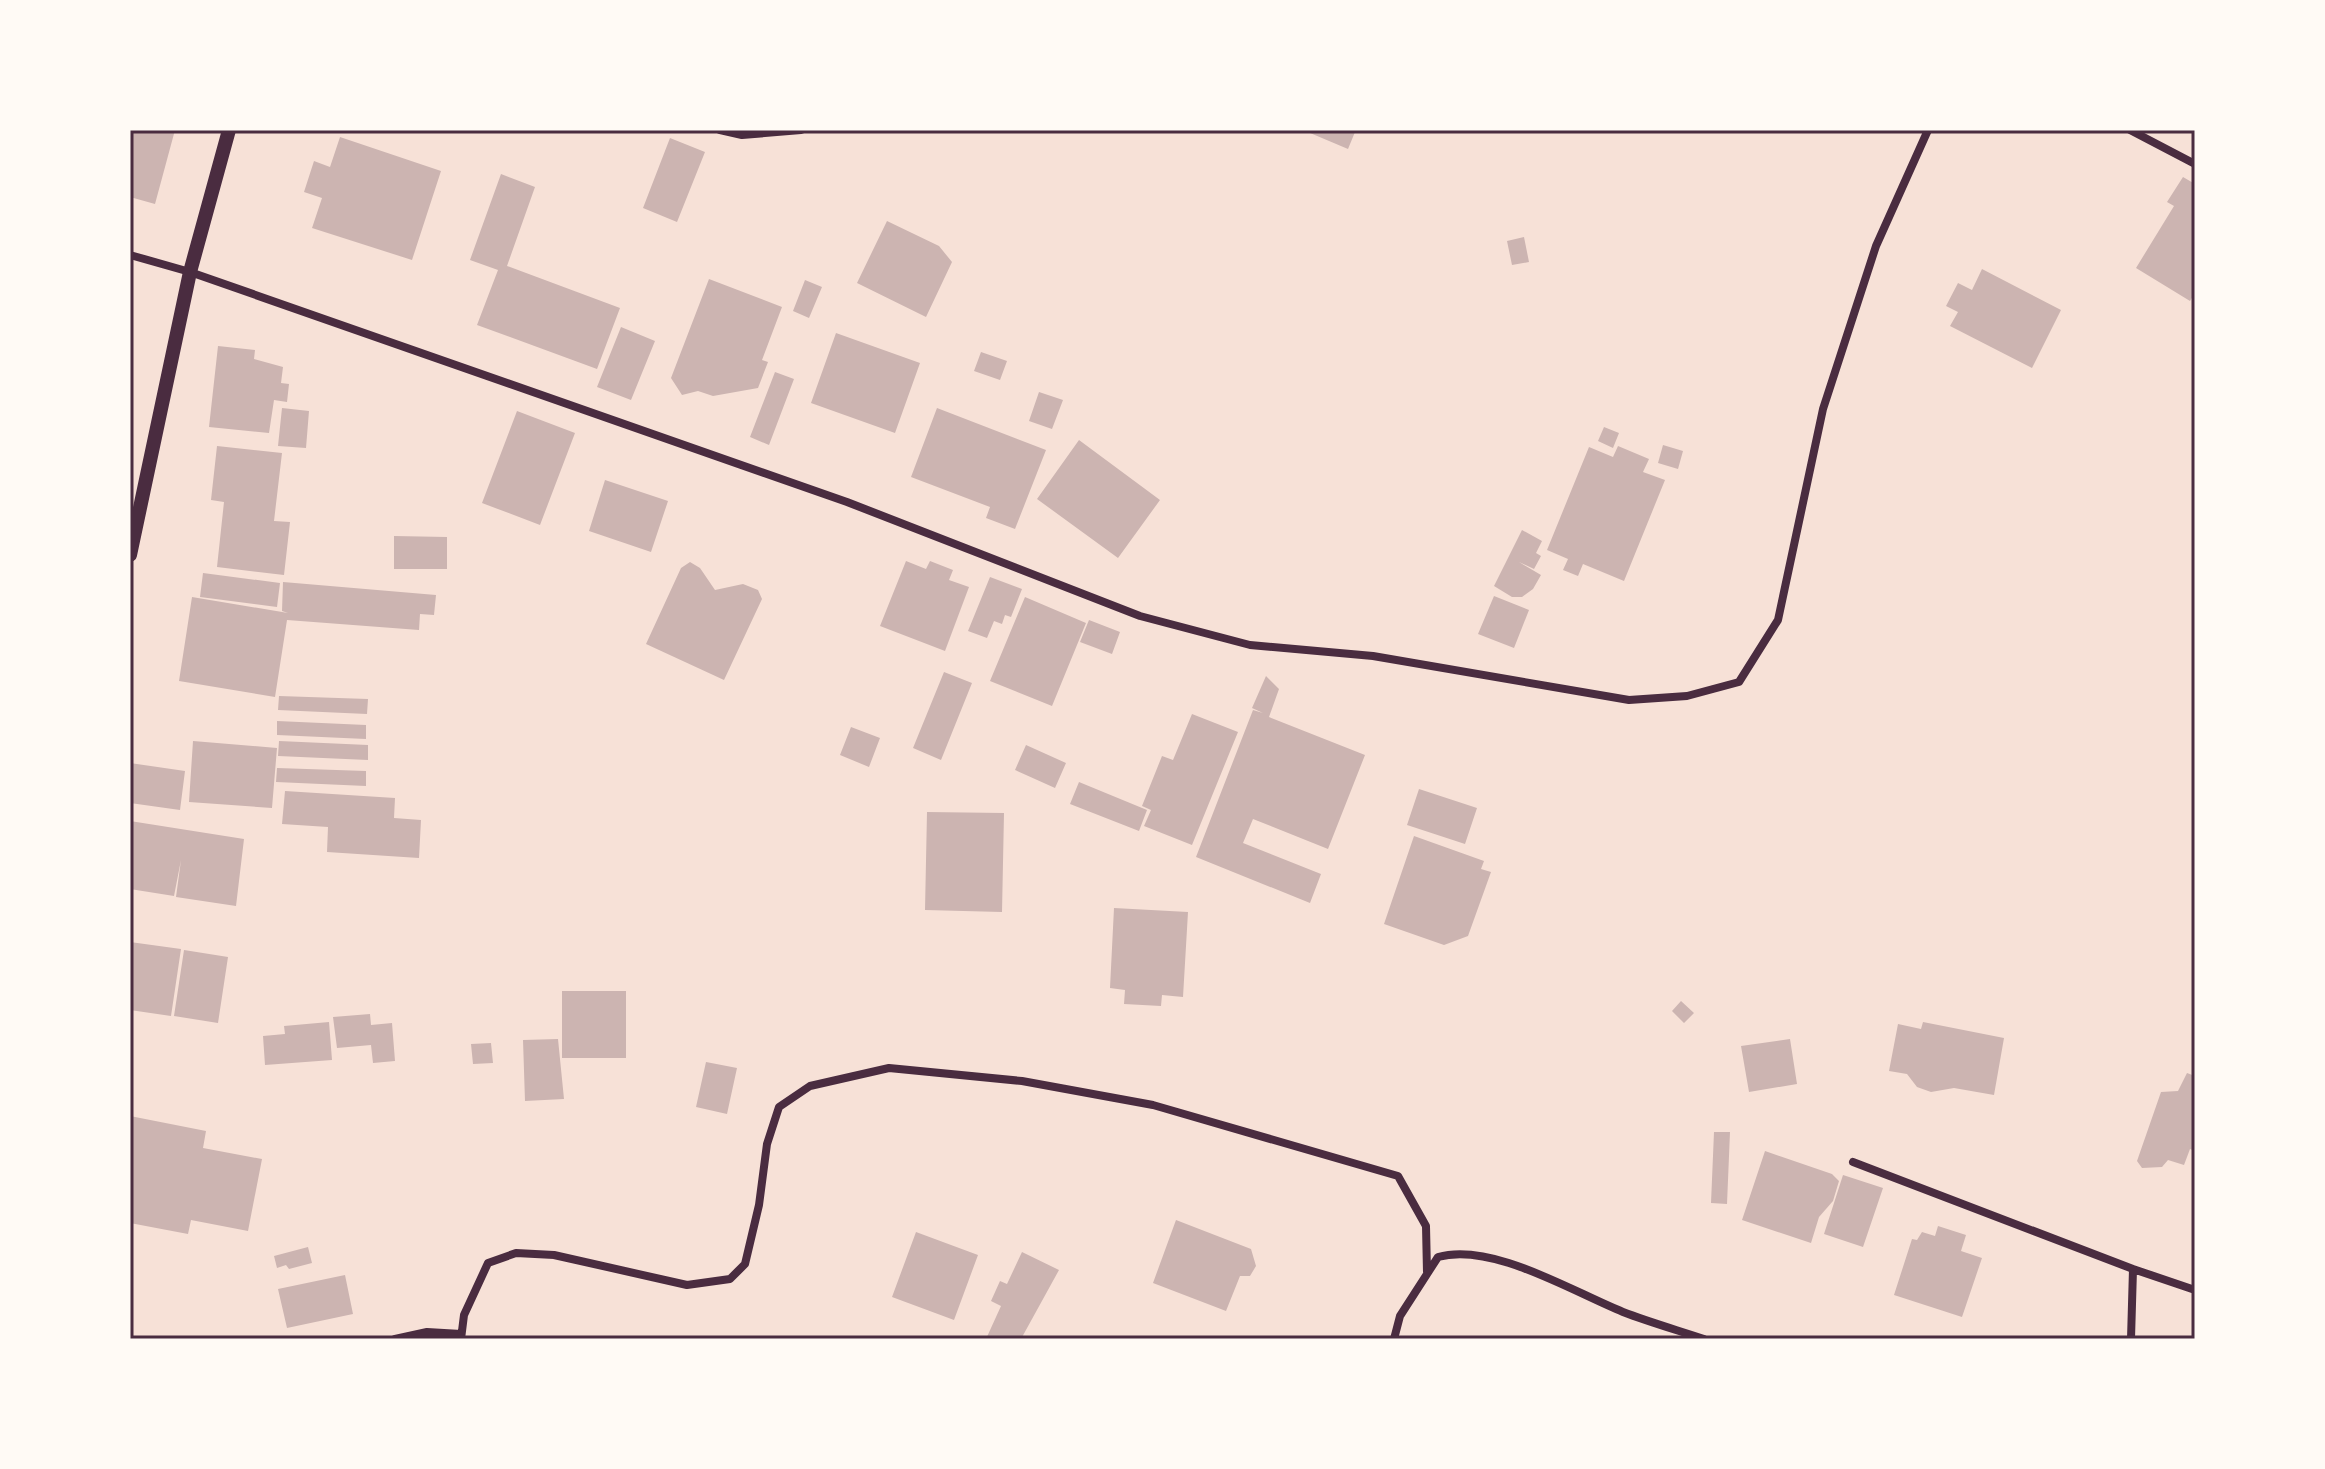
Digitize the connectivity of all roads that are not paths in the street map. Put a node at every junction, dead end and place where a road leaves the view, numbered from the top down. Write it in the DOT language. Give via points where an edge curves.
graph roads {
  1 [pos="229,130"];
  2 [pos="720,130"];
  3 [pos="801,130"];
  4 [pos="1928,130"];
  5 [pos="2130,130"];
  6 [pos="2195,164"];
  7 [pos="130,255"];
  8 [pos="190,272"];
  9 [pos="130,555"];
  10 [pos="1853,1162"];
  11 [pos="2133,1269"];
  12 [pos="1427,1272"];
  13 [pos="2195,1290"];
  14 [pos="461,1336"];
  15 [pos="395,1339"];
  16 [pos="1394,1339"];
  17 [pos="1704,1339"];
  18 [pos="2131,1339"];
  1 -- 8 [label="street"];
  2 -- 3 [label="street" via="742,135"];
  4 -- 8 [label="street" via="1876,246 1823,409 1778,620 1739,682 1687,696 1629,700 1373,656 1250,645 1140,616 847,502"];
  5 -- 6 [label="street"];
  7 -- 8 [label="street"];
  8 -- 9 [label="street"];
  10 -- 11 [label="street"];
  11 -- 13 [label="street"];
  11 -- 18 [label="street"];
  12 -- 14 [label="street" via="1426,1226 1398,1176 1153,1105 1022,1081 889,1068 810,1086 779,1107 745,1264 730,1279 687,1285 554,1255 516,1253 488,1263 464,1315"];
  12 -- 16 [label="street" via="1400,1316"];
  12 -- 17 [label="street" via="1438,1257 1455,1252 1492,1258"];
  14 -- 15 [label="street" via="427,1332"];
}
